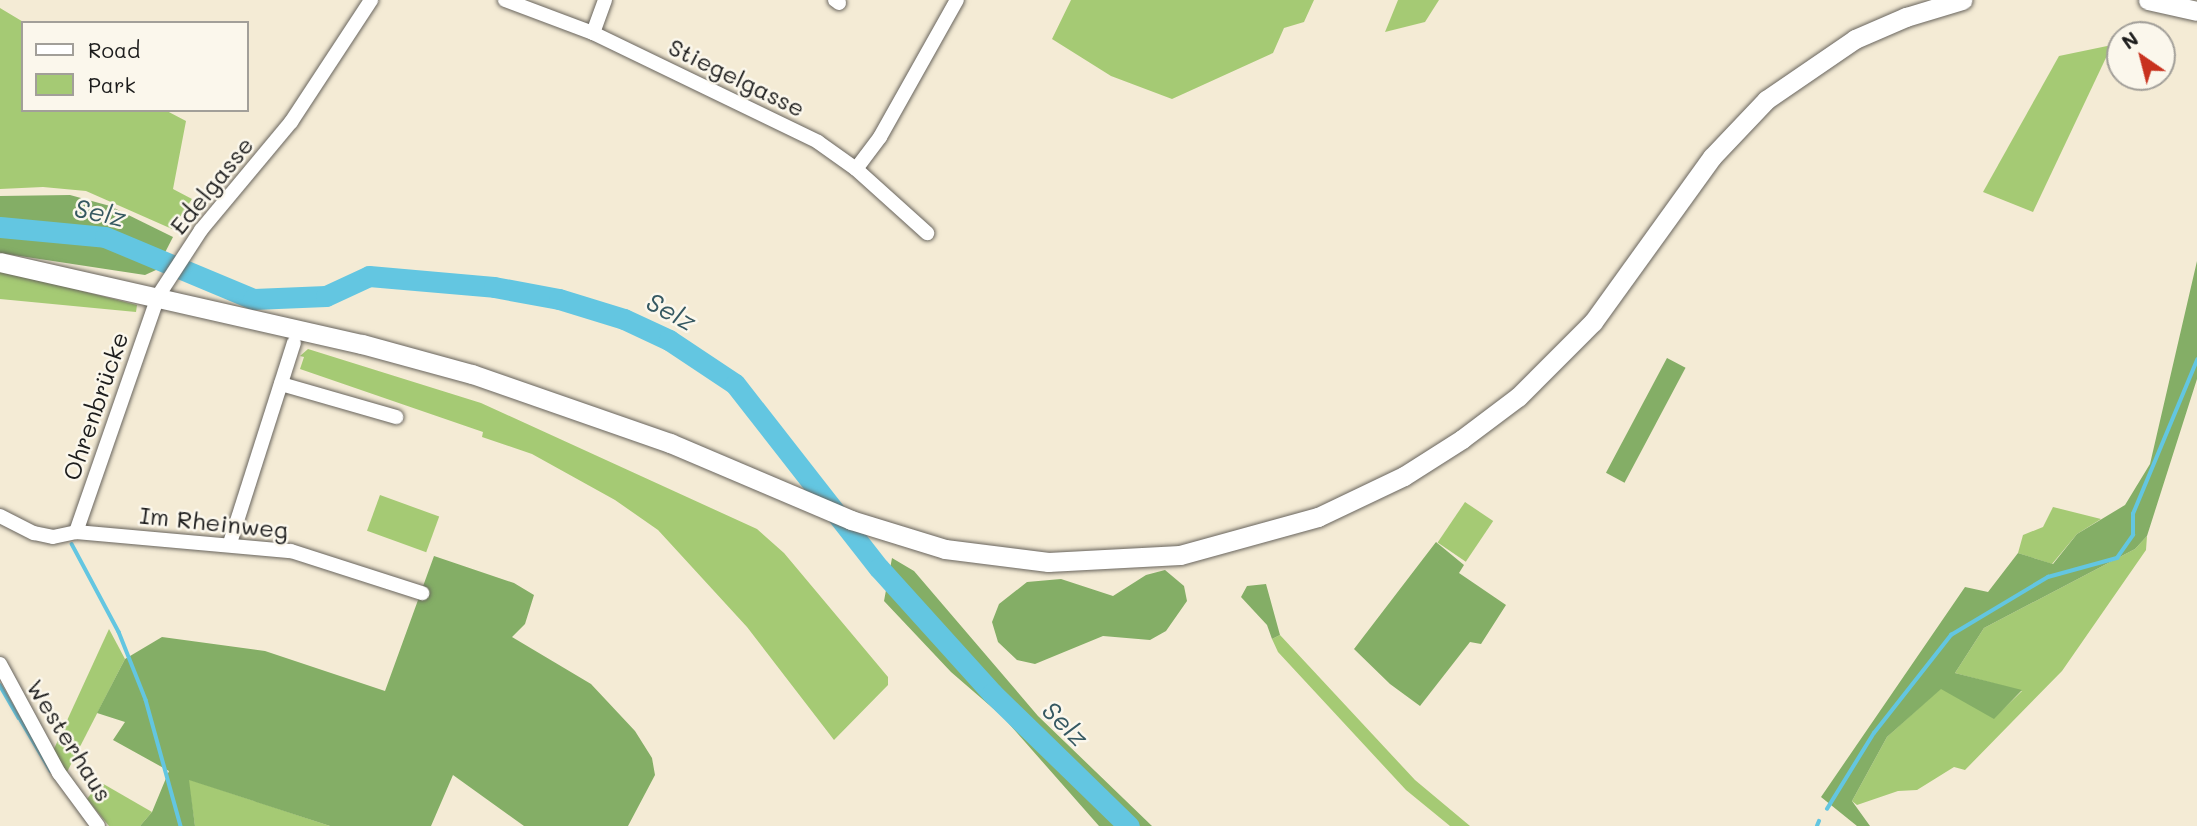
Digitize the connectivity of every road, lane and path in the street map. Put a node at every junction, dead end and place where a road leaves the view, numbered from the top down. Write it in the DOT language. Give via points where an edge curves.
graph roads {
  1 [pos="371,0"];
  2 [pos="505,0"];
  3 [pos="606,0"];
  4 [pos="957,0"];
  5 [pos="1962,0"];
  6 [pos="2148,0"];
  7 [pos="2197,11"];
  8 [pos="593,33"];
  9 [pos="856,169"];
  10 [pos="927,233"];
  11 [pos="0,261"];
  12 [pos="158,296"];
  13 [pos="294,342"];
  14 [pos="281,384"];
  15 [pos="396,417"];
  16 [pos="0,516"];
  17 [pos="76,532"];
  18 [pos="230,543"];
  19 [pos="422,593"];
  20 [pos="3,671"];
  21 [pos="98,826"];
  1 -- 12 [label="street, Edelgasse" via="291,122 188,248"];
  2 -- 8 [label="street, Stiegelgasse"];
  3 -- 8 [label="street"];
  4 -- 9 [label="street" via="880,137"];
  5 -- 12 [label="main road" via="1855,39 1766,100 1712,157 1593,322 1527,389 1462,439 1404,476 1318,517 1209,549 1113,562 975,555 851,520 622,425 472,374"];
  6 -- 7 [label="main road"];
  8 -- 9 [label="street, Stiegelgasse" via="818,142"];
  9 -- 10 [label="street, Stiegelgasse"];
  11 -- 12 [label="main road"];
  12 -- 17 [label="street, Ohrenbrücke"];
  13 -- 14 [label="street"];
  14 -- 15 [label="street"];
  14 -- 18 [label="street"];
  16 -- 17 [label="street, Im Rheinweg" via="53,537"];
  17 -- 18 [label="street, Im Rheinweg"];
  18 -- 19 [label="street, Im Rheinweg" via="290,551"];
  20 -- 21 [label="street, Westerhaus" via="59,773"];
}
